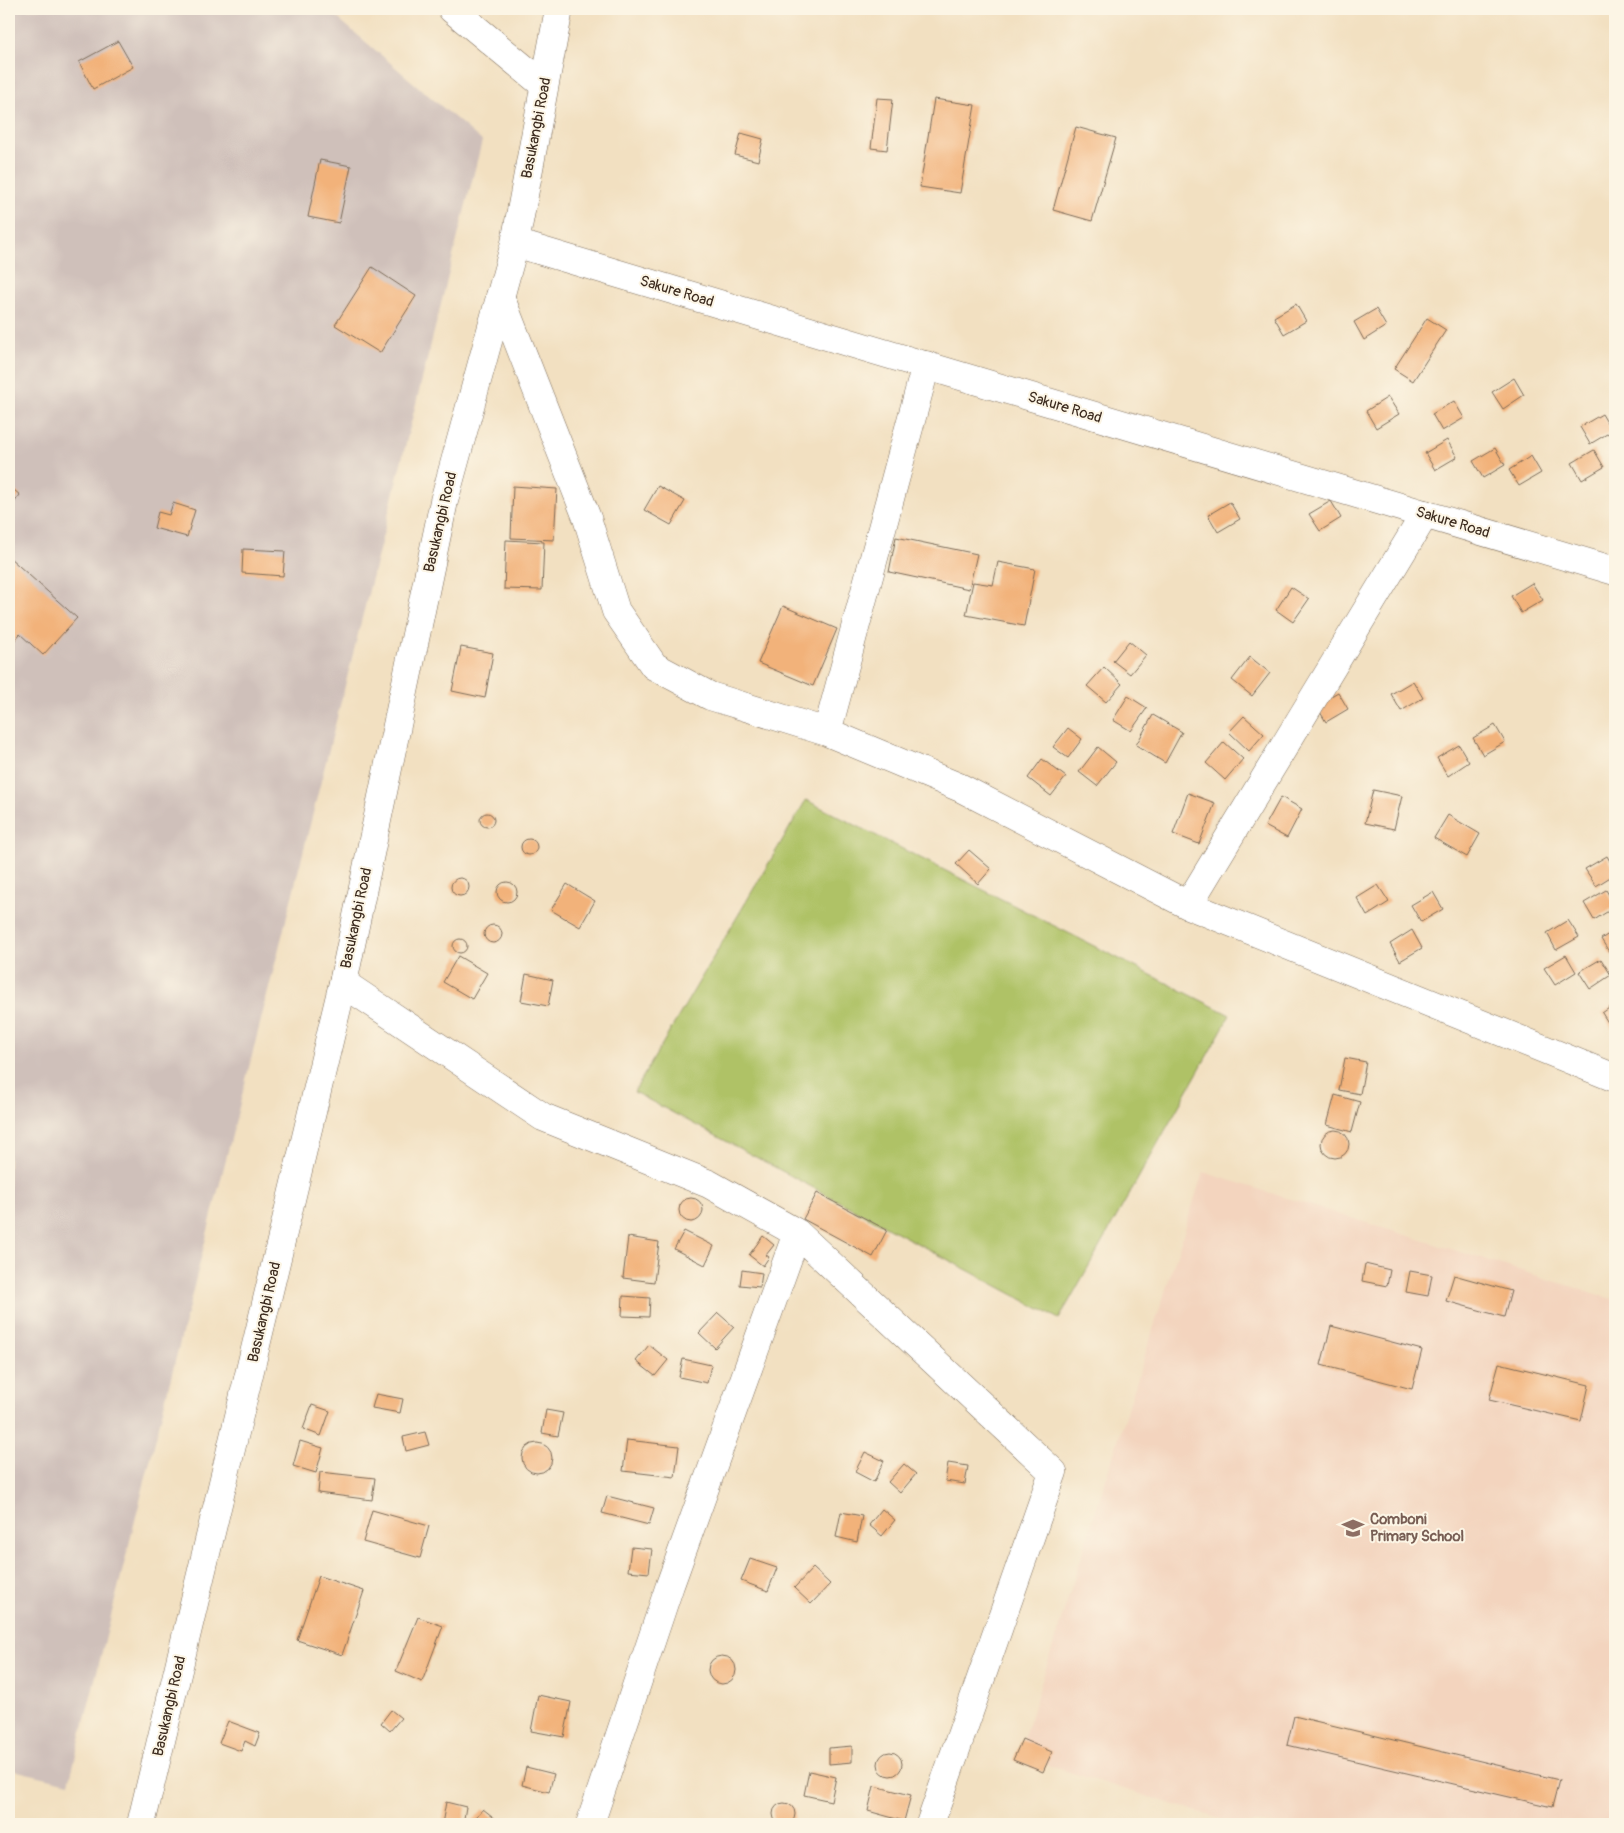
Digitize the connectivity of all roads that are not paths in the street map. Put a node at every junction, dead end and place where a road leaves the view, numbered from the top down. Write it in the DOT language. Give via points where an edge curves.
graph roads {
  1 [pos="452,9"];
  2 [pos="559,9"];
  3 [pos="544,85"];
  4 [pos="515,243"];
  5 [pos="500,296"];
  6 [pos="926,366"];
  7 [pos="1425,514"];
  8 [pos="1615,571"];
  9 [pos="827,732"];
  10 [pos="1188,905"];
  11 [pos="343,983"];
  12 [pos="1615,1078"];
  13 [pos="797,1233"];
  14 [pos="141,1824"];
  15 [pos="590,1824"];
  16 [pos="930,1824"];
  1 -- 3 [label="street"];
  2 -- 3 [label="street, Basukangbi Road"];
  3 -- 4 [label="street, Basukangbi Road"];
  4 -- 5 [label="street, Basukangbi Road"];
  4 -- 6 [label="street, Sakure Road"];
  5 -- 9 [label="street" via="587,518 616,611 654,666 710,696"];
  5 -- 11 [label="street, Basukangbi Road" via="444,500"];
  6 -- 7 [label="street, Sakure Road"];
  6 -- 9 [label="street"];
  7 -- 8 [label="street, Sakure Road"];
  7 -- 10 [label="street"];
  9 -- 10 [label="street" via="961,788"];
  10 -- 12 [label="street"];
  11 -- 13 [label="street" via="543,1117 709,1184"];
  11 -- 14 [label="street, Basukangbi Road"];
  13 -- 15 [label="street" via="670,1585"];
  13 -- 16 [label="street" via="1053,1472"];
}
